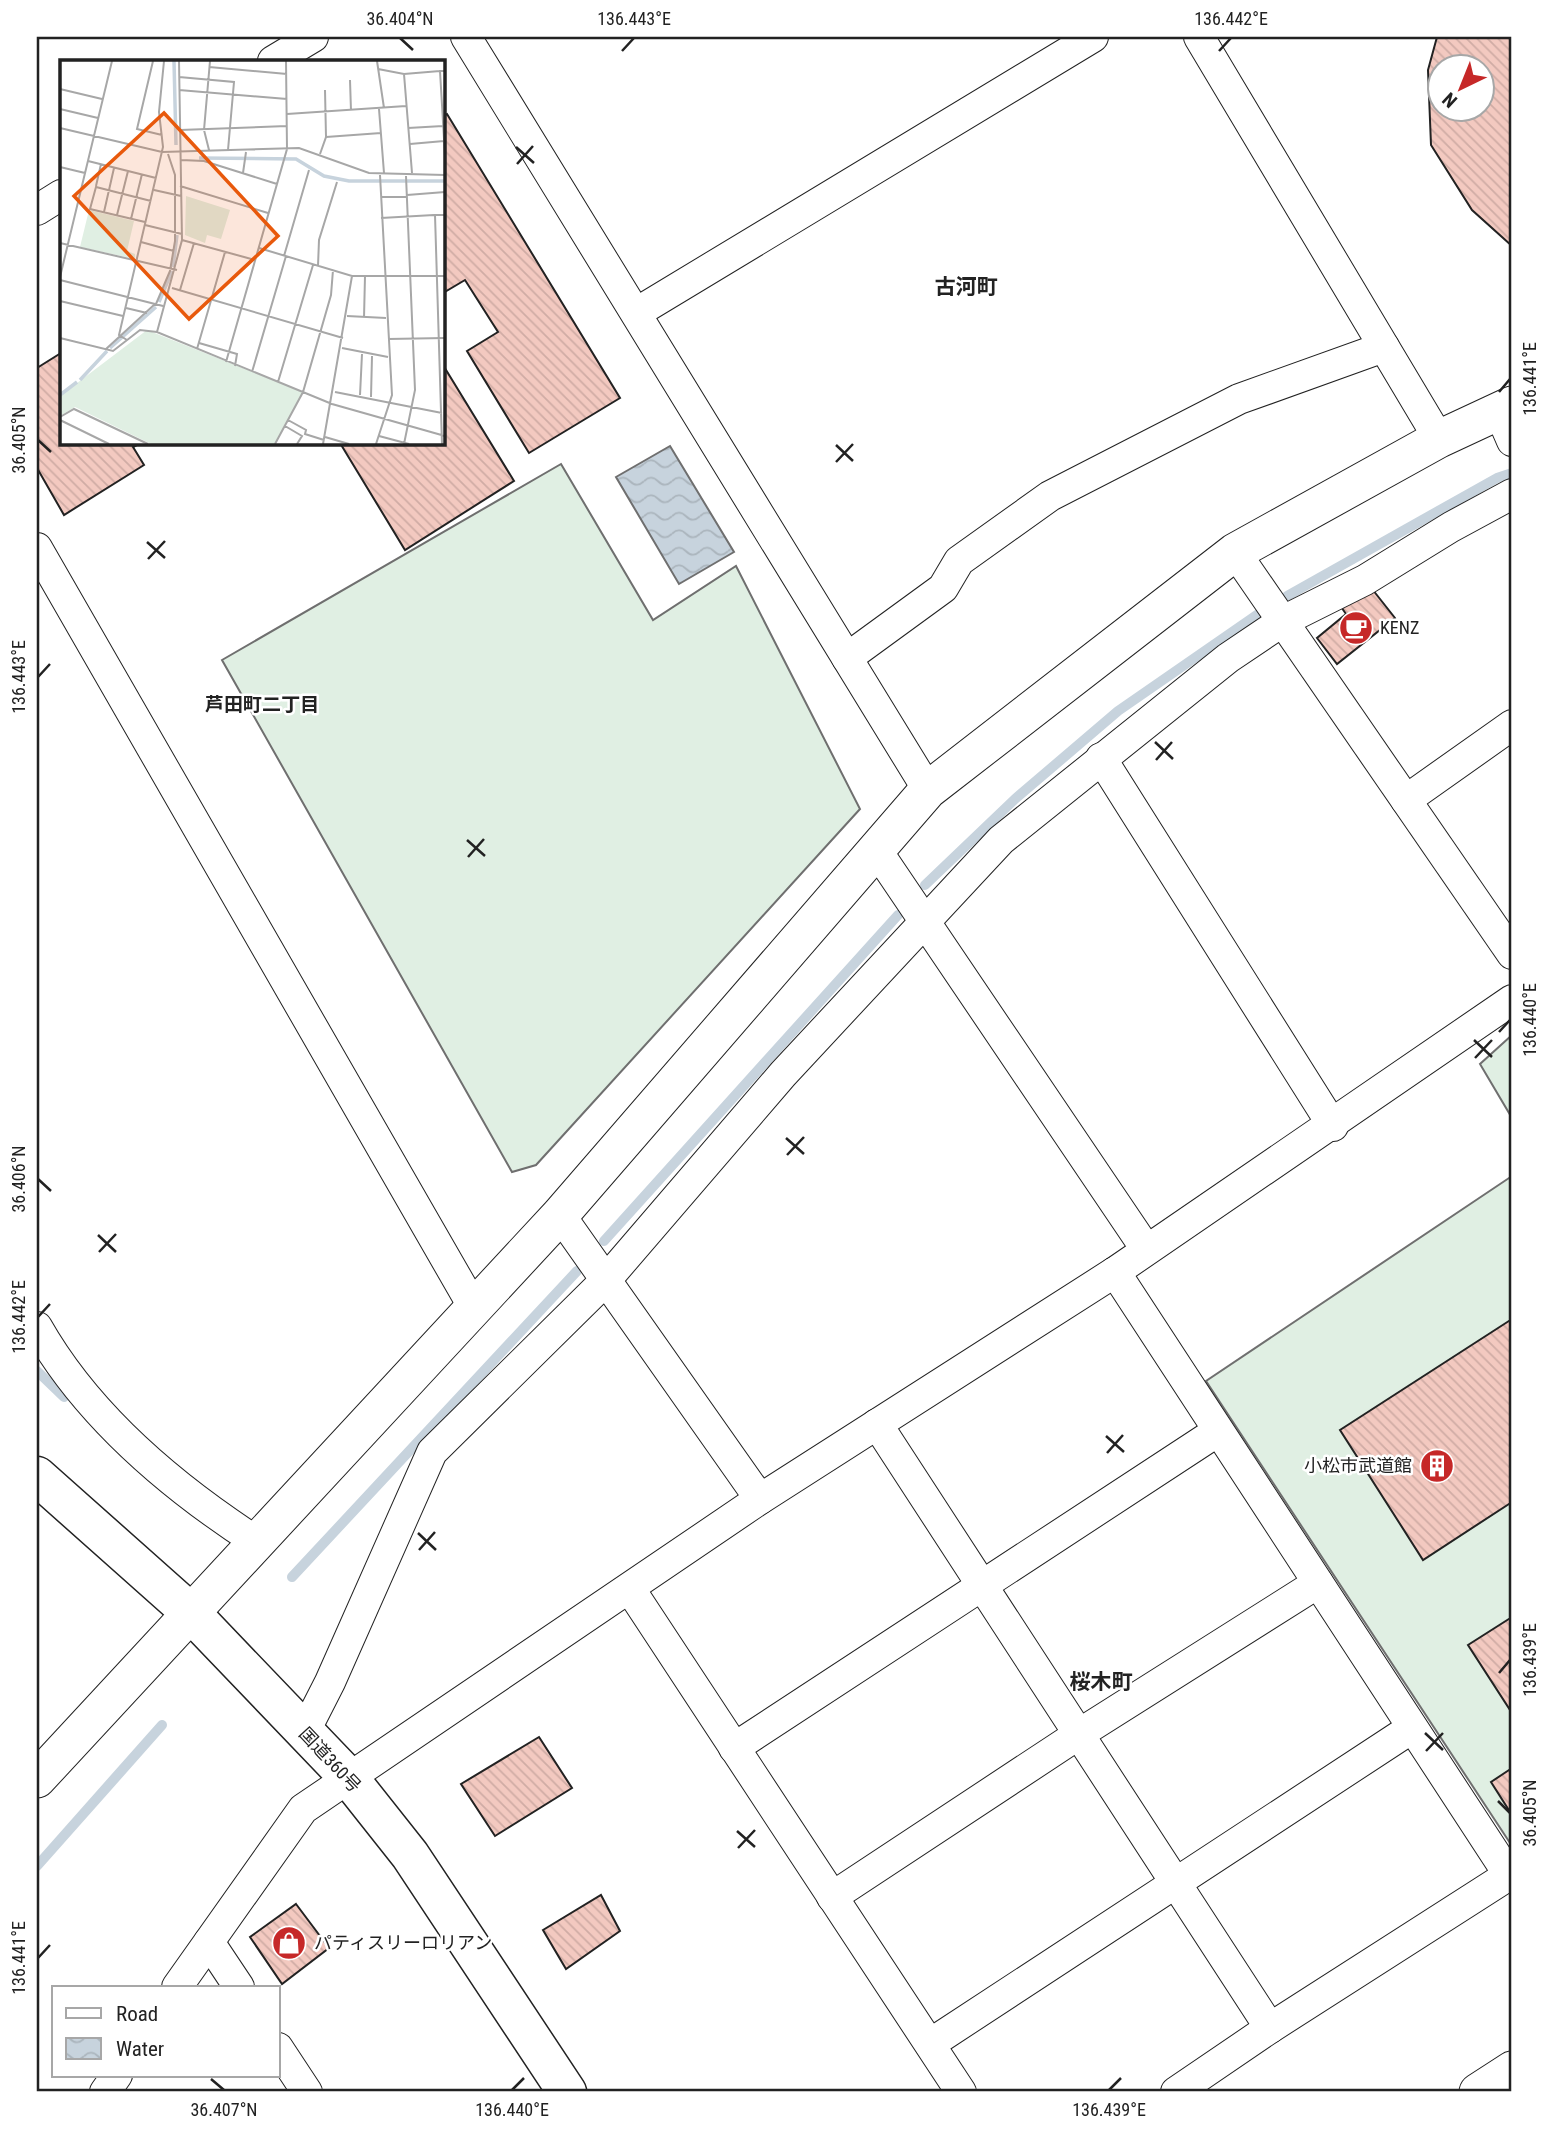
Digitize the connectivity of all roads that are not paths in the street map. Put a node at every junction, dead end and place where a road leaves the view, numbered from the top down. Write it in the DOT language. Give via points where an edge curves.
graph roads {
  1 [pos="313,37"];
  2 [pos="466,37"];
  3 [pos="1093,37"];
  4 [pos="1199,37"];
  5 [pos="278,51"];
  6 [pos="60,196"];
  7 [pos="37,210"];
  8 [pos="636,313"];
  9 [pos="1384,347"];
  10 [pos="1508,419"];
  11 [pos="1439,439"];
  12 [pos="1512,494"];
  13 [pos="37,548"];
  14 [pos="1235,552"];
  15 [pos="1283,621"];
  16 [pos="847,658"];
  17 [pos="1512,725"];
  18 [pos="1101,758"];
  19 [pos="928,790"];
  20 [pos="1406,800"];
  21 [pos="875,848"];
  22 [pos="926,923"];
  23 [pos="1512,954"];
  24 [pos="1512,1000"];
  25 [pos="1333,1126"];
  26 [pos="560,1215"];
  27 [pos="1146,1249"];
  28 [pos="1115,1272"];
  29 [pos="606,1280"];
  30 [pos="474,1308"];
  31 [pos="37,1327"];
  32 [pos="877,1424"];
  33 [pos="1218,1431"];
  34 [pos="37,1476"];
  35 [pos="760,1499"];
  36 [pos="257,1542"];
  37 [pos="1318,1583"];
  38 [pos="983,1586"];
  39 [pos="629,1589"];
  40 [pos="191,1613"];
  41 [pos="1412,1728"];
  42 [pos="304,1733"];
  43 [pos="1079,1734"];
  44 [pos="734,1748"];
  45 [pos="349,1778"];
  46 [pos="37,1779"];
  47 [pos="1176,1884"];
  48 [pos="832,1897"];
  49 [pos="209,1942"];
  50 [pos="178,1986"];
  51 [pos="238,1986"];
  52 [pos="1270,2028"];
  53 [pos="930,2044"];
  54 [pos="280,2051"];
  55 [pos="1512,2070"];
  56 [pos="116,2076"];
  57 [pos="105,2092"];
  58 [pos="307,2092"];
  59 [pos="566,2092"];
  60 [pos="961,2092"];
  61 [pos="1176,2092"];
  62 [pos="1478,2092"];
  1 -- 5 [label="street"];
  2 -- 8 [label="street"];
  3 -- 8 [label="street"];
  4 -- 9 [label="street"];
  6 -- 7 [label="street"];
  8 -- 16 [label="street"];
  9 -- 11 [label="street"];
  9 -- 16 [label="street" via="1239,399 1050,496 959,561 943,588"];
  10 -- 11 [label="street"];
  11 -- 14 [label="street"];
  12 -- 15 [label="street" via="1365,580"];
  13 -- 30 [label="street"];
  14 -- 15 [label="street"];
  14 -- 19 [label="street"];
  15 -- 18 [label="street" via="1228,658"];
  15 -- 20 [label="street"];
  16 -- 19 [label="street"];
  17 -- 20 [label="street"];
  18 -- 22 [label="street" via="1001,840"];
  18 -- 25 [label="street"];
  19 -- 21 [label="street"];
  20 -- 23 [label="street"];
  21 -- 22 [label="street"];
  21 -- 26 [label="street"];
  22 -- 27 [label="street"];
  22 -- 29 [label="street" via="792,1064"];
  24 -- 25 [label="street"];
  25 -- 27 [label="street"];
  26 -- 29 [label="street"];
  26 -- 30 [label="street"];
  27 -- 28 [label="street"];
  28 -- 32 [label="street"];
  28 -- 33 [label="street"];
  29 -- 35 [label="street"];
  29 -- 42 [label="street" via="432,1452"];
  30 -- 36 [label="street"];
  31 -- 36 [label="street" via="111,1426 204,1508"];
  32 -- 35 [label="street"];
  32 -- 38 [label="street"];
  33 -- 37 [label="street"];
  33 -- 38 [label="street"];
  34 -- 40 [label="highway, 国道360号"];
  35 -- 39 [label="street"];
  36 -- 40 [label="street"];
  37 -- 41 [label="street"];
  37 -- 43 [label="street"];
  38 -- 43 [label="street"];
  38 -- 44 [label="street"];
  39 -- 44 [label="street"];
  39 -- 45 [label="street"];
  40 -- 42 [label="highway, 国道360号"];
  40 -- 46 [label="street"];
  41 -- 47 [label="street"];
  41 -- 52 [label="street" via="1509,1875"];
  42 -- 45 [label="highway, 国道360号"];
  43 -- 47 [label="street"];
  43 -- 48 [label="street"];
  44 -- 48 [label="street"];
  45 -- 49 [label="street" via="303,1810"];
  45 -- 59 [label="highway, 国道360号" via="410,1855"];
  47 -- 52 [label="street"];
  47 -- 53 [label="street"];
  48 -- 53 [label="street"];
  49 -- 50 [label="street"];
  49 -- 51 [label="street"];
  52 -- 61 [label="street"];
  53 -- 60 [label="street"];
  54 -- 58 [label="street"];
  55 -- 62 [label="street"];
  56 -- 57 [label="street"];
}
